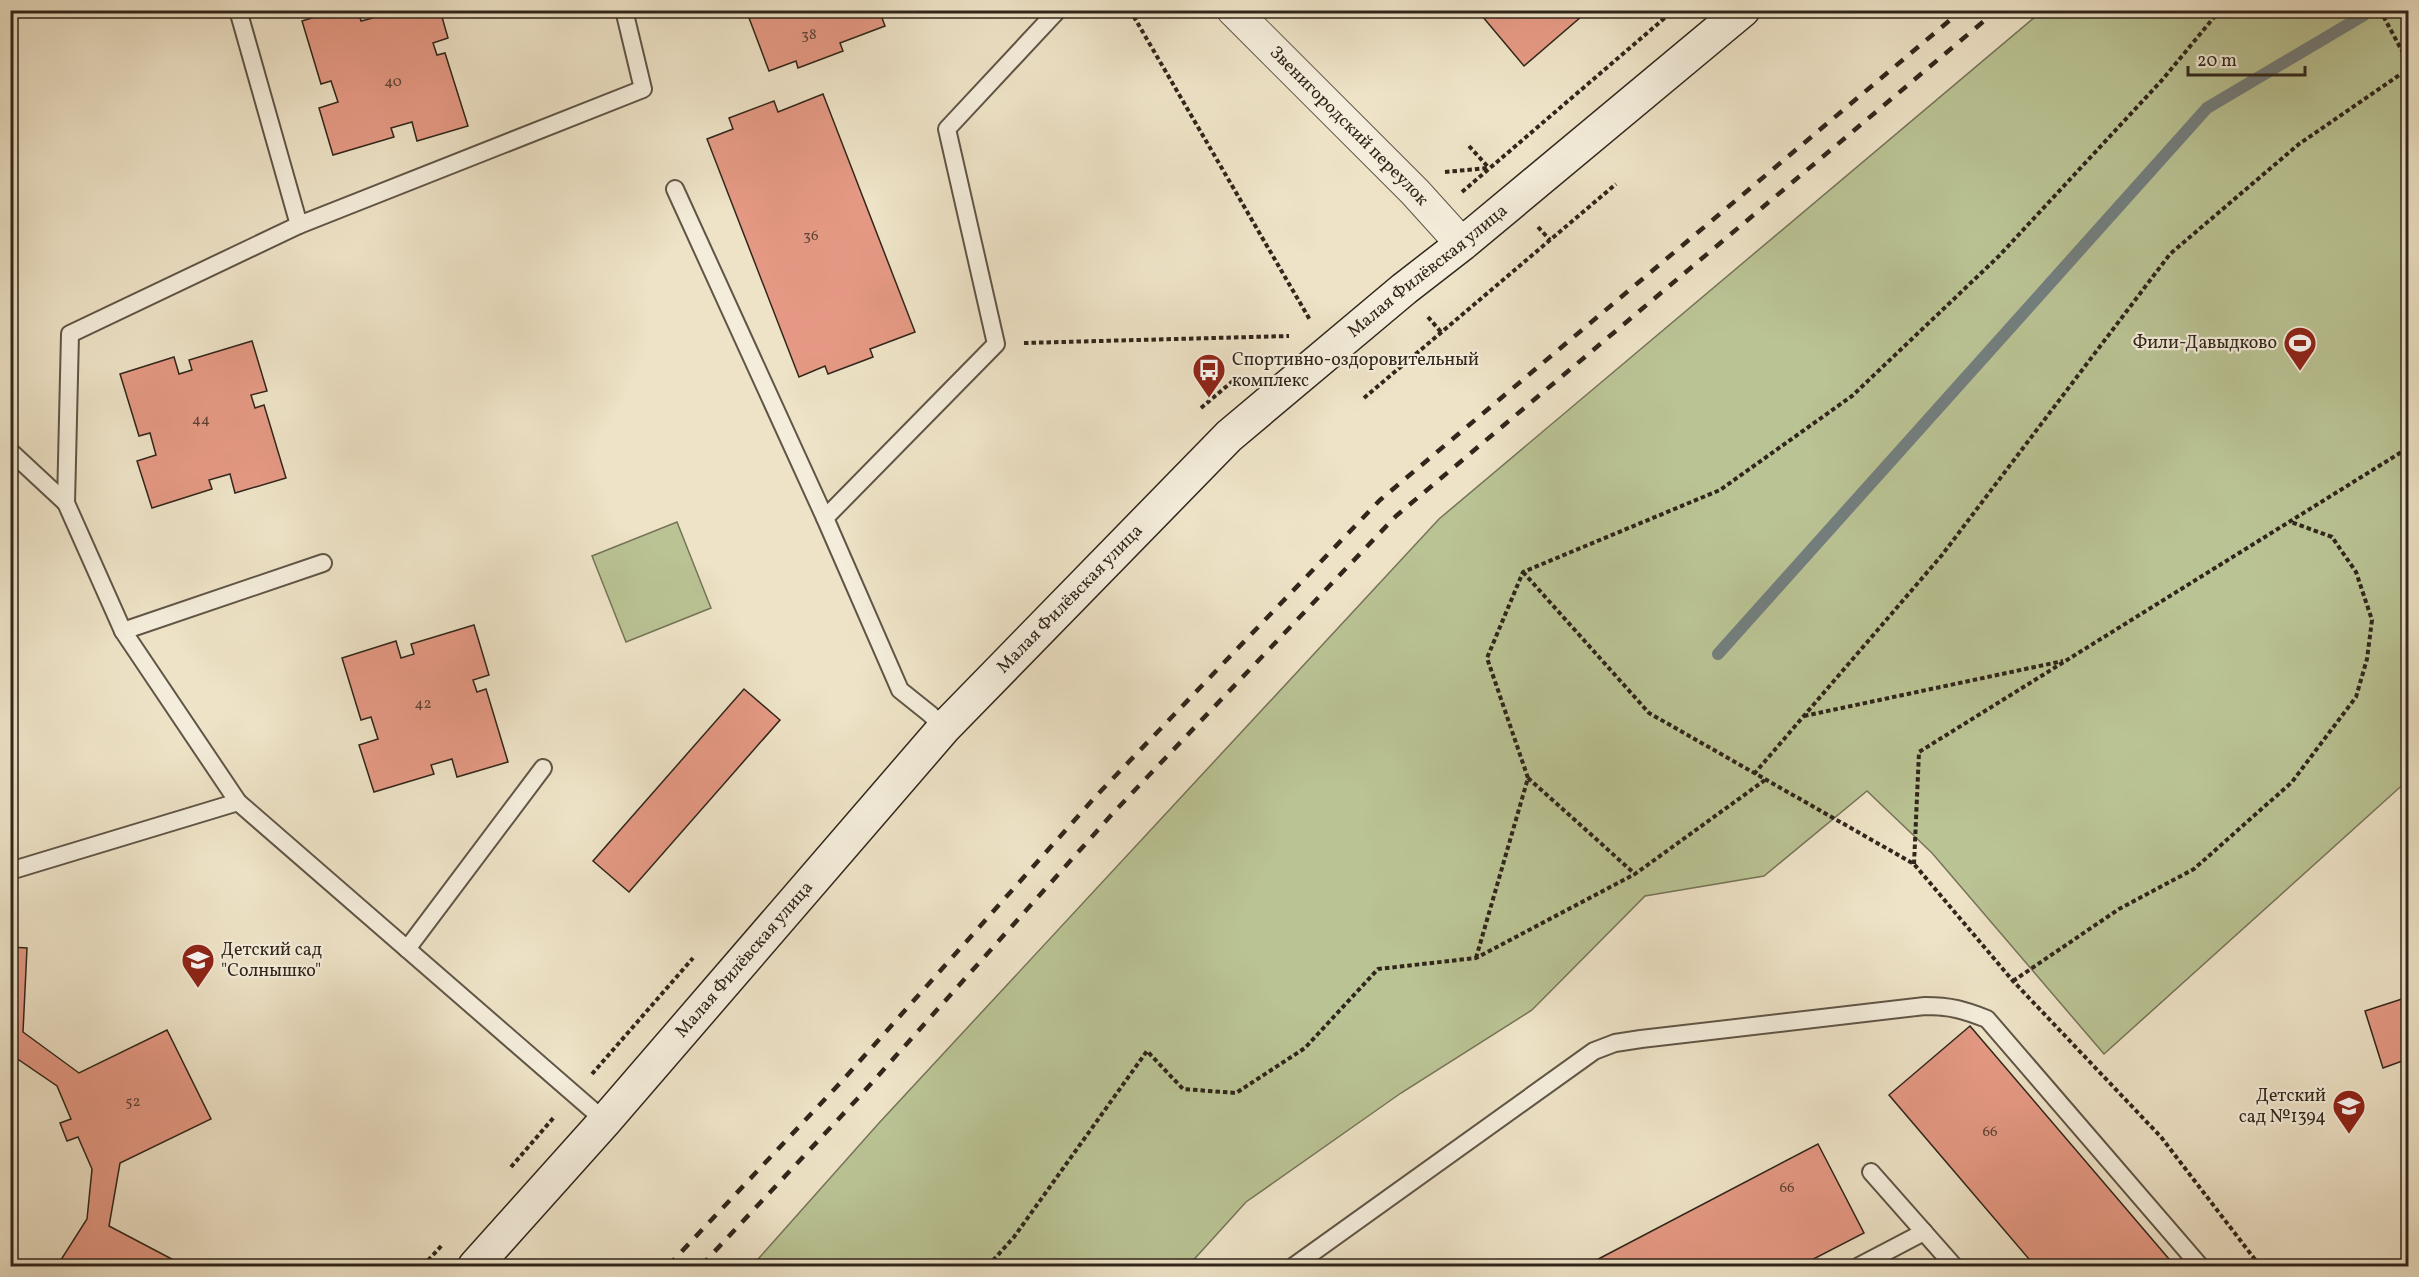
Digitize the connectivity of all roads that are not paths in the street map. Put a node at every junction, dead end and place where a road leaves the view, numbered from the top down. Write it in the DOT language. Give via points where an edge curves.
graph roads {
  1 [pos="238,10"];
  2 [pos="624,10"];
  3 [pos="1058,10"];
  4 [pos="1233,10"];
  5 [pos="1743,10"];
  6 [pos="675,189"];
  7 [pos="299,225"];
  8 [pos="1462,244"];
  9 [pos="10,451"];
  10 [pos="66,503"];
  11 [pos="825,518"];
  12 [pos="323,563"];
  13 [pos="123,631"];
  14 [pos="944,728"];
  15 [pos="543,768"];
  16 [pos="238,802"];
  17 [pos="10,871"];
  18 [pos="407,949"];
  19 [pos="605,1121"];
  20 [pos="1871,1172"];
  21 [pos="1924,1232"];
  22 [pos="475,1266"];
  23 [pos="1294,1266"];
  24 [pos="1859,1266"];
  25 [pos="1954,1266"];
  26 [pos="2200,1266"];
  1 -- 7 [label="lane"];
  2 -- 7 [label="lane" via="643,88"];
  3 -- 11 [label="lane" via="947,129 996,344"];
  4 -- 8 [label="street, Звенигородский переулок"];
  5 -- 8 [label="street, Малая Филёвская улица"];
  6 -- 11 [label="lane"];
  7 -- 10 [label="lane" via="70,334"];
  8 -- 14 [label="street, Малая Филёвская улица" via="1229,436"];
  9 -- 10 [label="lane"];
  10 -- 13 [label="lane"];
  11 -- 14 [label="lane" via="900,690"];
  12 -- 13 [label="lane"];
  13 -- 16 [label="lane"];
  14 -- 19 [label="street, Малая Филёвская улица"];
  15 -- 18 [label="lane"];
  16 -- 17 [label="lane"];
  16 -- 18 [label="lane"];
  18 -- 19 [label="lane"];
  19 -- 22 [label="street, Малая Филёвская улица"];
  20 -- 21 [label="lane"];
  21 -- 24 [label="lane"];
  21 -- 25 [label="lane"];
  23 -- 26 [label="lane" via="1594,1051 1615,1043 1925,1006 1947,1006 1987,1019"];
}
